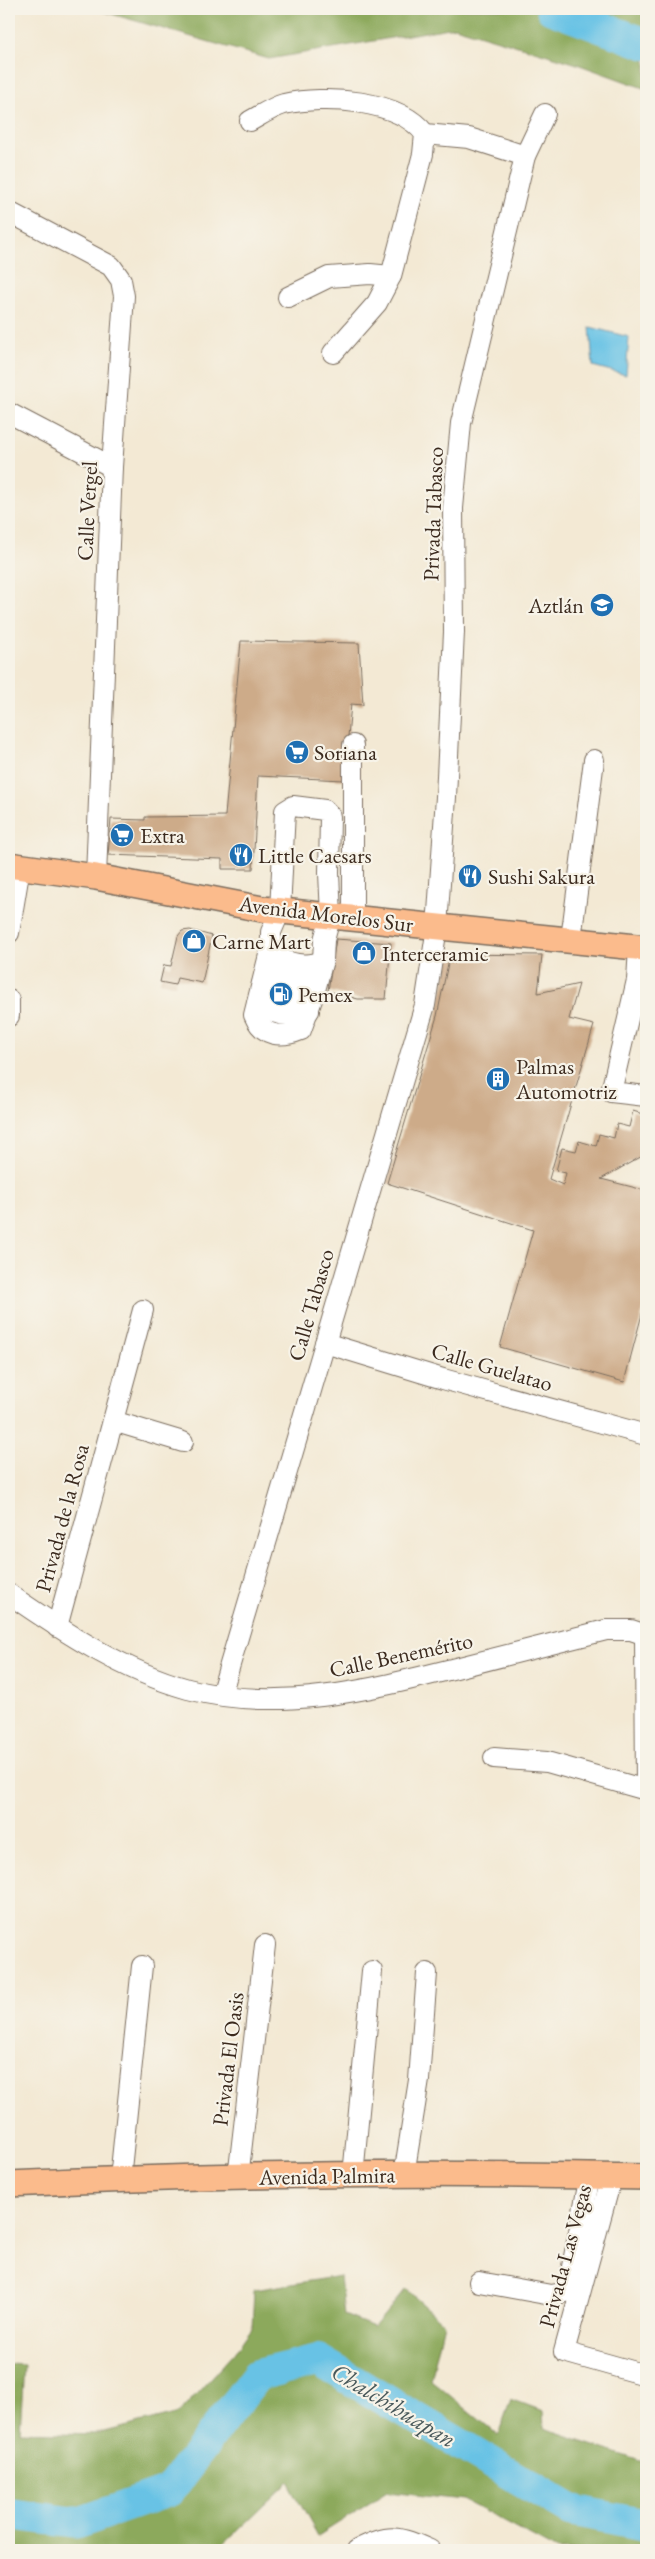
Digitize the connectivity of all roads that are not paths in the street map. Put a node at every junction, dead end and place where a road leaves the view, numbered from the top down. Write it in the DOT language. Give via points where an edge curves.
graph roads {
  1 [pos="545,114"];
  2 [pos="250,121"];
  3 [pos="425,134"];
  4 [pos="525,156"];
  5 [pos="9,212"];
  6 [pos="391,276"];
  7 [pos="288,297"];
  8 [pos="333,353"];
  9 [pos="9,413"];
  10 [pos="112,467"];
  11 [pos="353,745"];
  12 [pos="594,760"];
  13 [pos="14,866"];
  14 [pos="96,877"];
  15 [pos="280,911"];
  16 [pos="342,917"];
  17 [pos="437,927"];
  18 [pos="9,933"];
  19 [pos="571,939"];
  20 [pos="643,948"];
  21 [pos="266,966"];
  22 [pos="321,967"];
  23 [pos="9,1000"];
  24 [pos="640,1000"];
  25 [pos="312,1002"];
  26 [pos="9,1016"];
  27 [pos="646,1096"];
  28 [pos="143,1310"];
  29 [pos="325,1342"];
  30 [pos="113,1421"];
  31 [pos="646,1435"];
  32 [pos="183,1442"];
  33 [pos="9,1594"];
  34 [pos="57,1627"];
  35 [pos="646,1634"];
  36 [pos="220,1695"];
  37 [pos="494,1758"];
  38 [pos="646,1790"];
  39 [pos="265,1944"];
  40 [pos="142,1966"];
  41 [pos="372,1971"];
  42 [pos="427,1973"];
  43 [pos="404,2175"];
  44 [pos="353,2176"];
  45 [pos="601,2176"];
  46 [pos="646,2177"];
  47 [pos="238,2178"];
  48 [pos="120,2179"];
  49 [pos="9,2184"];
  50 [pos="479,2282"];
  51 [pos="646,2375"];
  52 [pos="375,2545"];
  53 [pos="357,2550"];
  54 [pos="430,2550"];
  1 -- 4 [label="street, Privada Tabasco"];
  2 -- 3 [label="street" via="282,104 331,100 356,102 395,112 418,124"];
  3 -- 4 [label="street" via="469,138"];
  3 -- 6 [label="street" via="423,154"];
  4 -- 17 [label="street, Privada Tabasco" via="461,423 453,508 454,632"];
  5 -- 10 [label="street, Calle Vergel" via="111,266 121,280 124,296"];
  6 -- 7 [label="street" via="329,277"];
  6 -- 8 [label="street" via="377,303"];
  9 -- 10 [label="street"];
  10 -- 14 [label="street, Calle Vergel"];
  11 -- 16 [label="street"];
  12 -- 19 [label="street"];
  13 -- 14 [label="main road, Avenida Morelos Sur"];
  13 -- 18 [label="street"];
  14 -- 15 [label="main road, Avenida Morelos Sur"];
  15 -- 16 [label="main road, Avenida Morelos Sur"];
  15 -- 16 [label="street" via="285,811 292,806 325,810 330,816 329,873"];
  15 -- 21 [label="street" via="271,932"];
  16 -- 17 [label="main road, Avenida Morelos Sur"];
  16 -- 22 [label="street" via="324,940"];
  17 -- 19 [label="main road, Avenida Morelos Sur"];
  17 -- 29 [label="street, Calle Tabasco" via="425,1005"];
  19 -- 20 [label="main road, Avenida Morelos Sur"];
  20 -- 24 [label="street"];
  21 -- 22 [label="street" via="277,975 296,981 308,981"];
  21 -- 25 [label="street" via="270,992"];
  21 -- 25 [label="street" via="254,1015 258,1025 268,1033 286,1036 301,1030"];
  22 -- 25 [label="street"];
  23 -- 26 [label="street"];
  24 -- 27 [label="street" via="611,1092"];
  28 -- 30 [label="street, Privada de la Rosa"];
  29 -- 31 [label="street, Calle Guelatao" via="443,1379"];
  29 -- 36 [label="street, Calle Tabasco"];
  30 -- 32 [label="street, Privada de la Rosa"];
  30 -- 34 [label="street, Privada de la Rosa"];
  33 -- 34 [label="street, Calle Benemérito"];
  34 -- 36 [label="street, Calle Benemérito" via="138,1672 188,1689"];
  35 -- 36 [label="street, Calle Benemérito" via="606,1630 369,1690 282,1700"];
  35 -- 38 [label="street"];
  37 -- 38 [label="street" via="547,1762"];
  39 -- 47 [label="street, Privada El Oasis"];
  40 -- 48 [label="street"];
  41 -- 44 [label="street"];
  42 -- 43 [label="street" via="420,2080"];
  43 -- 44 [label="main road, Avenida Palmira"];
  43 -- 45 [label="main road, Avenida Palmira"];
  44 -- 47 [label="main road, Avenida Palmira"];
  45 -- 46 [label="main road, Avenida Palmira"];
  45 -- 50 [label="street" via="568,2287 562,2294 551,2295"];
  45 -- 51 [label="street, Privada Las Vegas" via="564,2352"];
  47 -- 48 [label="main road, Avenida Palmira"];
  48 -- 49 [label="main road, Avenida Palmira"];
  52 -- 53 [label="street"];
  52 -- 54 [label="street" via="401,2538"];
}
